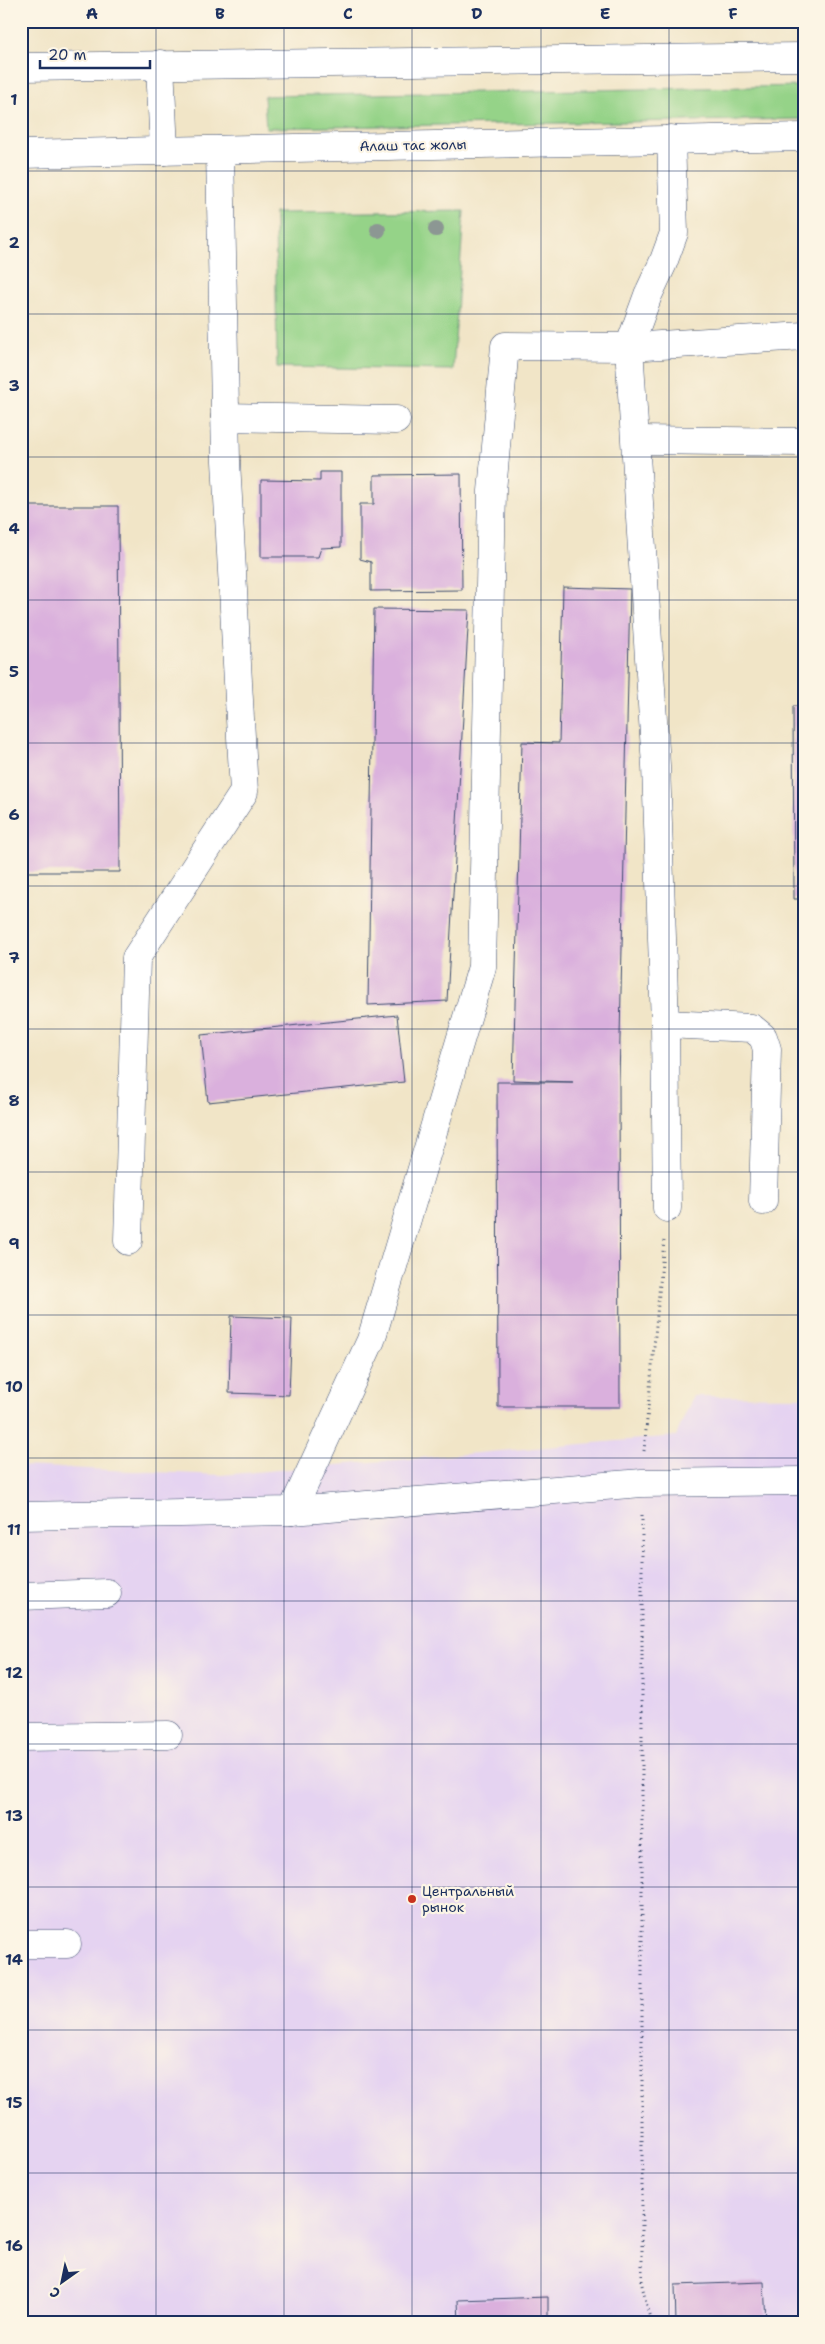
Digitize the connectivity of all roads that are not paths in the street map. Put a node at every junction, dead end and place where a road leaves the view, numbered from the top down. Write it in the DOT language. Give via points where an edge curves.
graph roads {
  1 [pos="804,56"];
  2 [pos="160,64"];
  3 [pos="21,67"];
  4 [pos="804,137"];
  5 [pos="670,139"];
  6 [pos="220,150"];
  7 [pos="164,151"];
  8 [pos="21,154"];
  9 [pos="804,336"];
  10 [pos="629,347"];
  11 [pos="225,417"];
  12 [pos="396,420"];
  13 [pos="636,440"];
  14 [pos="804,442"];
  15 [pos="666,1024"];
  16 [pos="763,1202"];
  17 [pos="667,1208"];
  18 [pos="128,1241"];
  19 [pos="804,1481"];
  20 [pos="292,1511"];
  21 [pos="21,1516"];
  22 [pos="106,1593"];
  23 [pos="21,1596"];
  24 [pos="168,1735"];
  25 [pos="21,1737"];
  26 [pos="21,1944"];
  27 [pos="67,1944"];
  1 -- 2 [label="main road"];
  2 -- 3 [label="main road"];
  2 -- 7 [label="main road"];
  4 -- 5 [label="main road, Алаш тас жолы"];
  5 -- 6 [label="main road, Алаш тас жолы"];
  5 -- 10 [label="main road" via="674,233"];
  6 -- 7 [label="main road, Алаш тас жолы"];
  6 -- 11 [label="main road"];
  7 -- 8 [label="main road, Алаш тас жолы"];
  9 -- 10 [label="main road"];
  10 -- 13 [label="main road"];
  10 -- 20 [label="main road" via="505,346 492,491 482,967 372,1340"];
  11 -- 12 [label="main road"];
  11 -- 18 [label="main road" via="244,792 136,958"];
  13 -- 14 [label="main road"];
  13 -- 15 [label="main road" via="656,766"];
  15 -- 16 [label="main road" via="752,1028 763,1037 767,1049"];
  15 -- 17 [label="main road"];
  19 -- 20 [label="main road" via="642,1483"];
  20 -- 21 [label="main road"];
  22 -- 23 [label="main road"];
  24 -- 25 [label="main road"];
  26 -- 27 [label="main road"];
}
